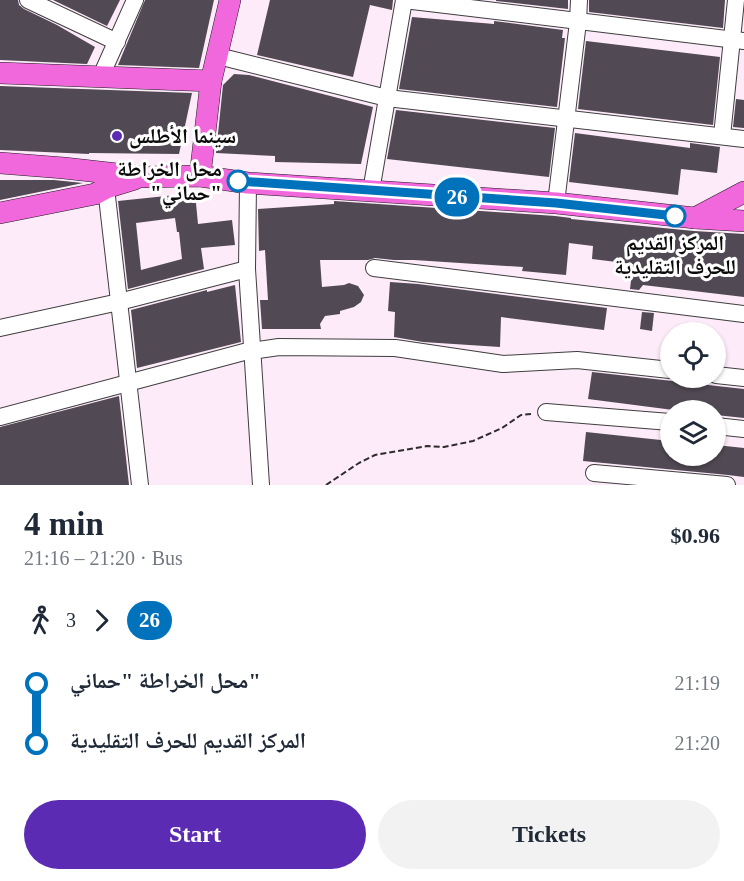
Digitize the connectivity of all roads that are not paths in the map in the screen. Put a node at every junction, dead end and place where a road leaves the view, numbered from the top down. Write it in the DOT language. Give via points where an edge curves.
graph roads {
  1 [pos="28,0"];
  2 [pos="135,0"];
  3 [pos="230,0"];
  4 [pos="404,0"];
  5 [pos="579,0"];
  6 [pos="736,0"];
  7 [pos="503,6"];
  8 [pos="578,22"];
  9 [pos="738,40"];
  10 [pos="117,42"];
  11 [pos="218,56"];
  12 [pos="0,73"];
  13 [pos="102,76"];
  14 [pos="211,81"];
  15 [pos="387,99"];
  16 [pos="565,118"];
  17 [pos="722,136"];
  18 [pos="744,139"];
  19 [pos="0,163"];
  20 [pos="200,176"];
  21 [pos="144,177"];
  22 [pos="248,183"];
  23 [pos="106,188"];
  24 [pos="371,191"];
  25 [pos="744,192"];
  26 [pos="556,203"];
  27 [pos="0,213"];
  28 [pos="695,218"];
  29 [pos="744,221"];
  30 [pos="374,268"];
  31 [pos="247,269"];
  32 [pos="119,302"];
  33 [pos="744,314"];
  34 [pos="0,328"];
  35 [pos="253,351"];
  36 [pos="660,369"];
  37 [pos="726,376"];
  38 [pos="744,378"];
  39 [pos="129,383"];
  40 [pos="546,412"];
  41 [pos="0,417"];
  42 [pos="660,421"];
  43 [pos="726,427"];
  44 [pos="744,429"];
  45 [pos="594,473"];
  46 [pos="140,485"];
  47 [pos="261,485"];
  48 [pos="727,485"];
  1 -- 10 [label="street"];
  2 -- 10 [label="street"];
  3 -- 11 [label="main road"];
  4 -- 7 [label="street"];
  4 -- 15 [label="street"];
  5 -- 8 [label="street"];
  6 -- 9 [label="street"];
  7 -- 8 [label="street"];
  8 -- 9 [label="street"];
  8 -- 16 [label="street"];
  9 -- 17 [label="street"];
  10 -- 13 [label="street"];
  11 -- 14 [label="main road"];
  11 -- 15 [label="street"];
  12 -- 13 [label="main road"];
  13 -- 14 [label="main road"];
  14 -- 20 [label="main road"];
  15 -- 16 [label="street"];
  15 -- 24 [label="street"];
  16 -- 17 [label="street"];
  16 -- 26 [label="street"];
  17 -- 18 [label="street"];
  19 -- 21 [label="main road"];
  20 -- 21 [label="main road"];
  20 -- 22 [label="main road"];
  21 -- 23 [label="main road"];
  22 -- 24 [label="main road"];
  22 -- 31 [label="street"];
  23 -- 27 [label="main road" via="95,194"];
  23 -- 32 [label="street"];
  24 -- 26 [label="main road"];
  25 -- 28 [label="main road"];
  26 -- 28 [label="main road"];
  28 -- 29 [label="main road"];
  30 -- 33 [label="street"];
  31 -- 32 [label="street"];
  31 -- 35 [label="street"];
  32 -- 34 [label="street"];
  32 -- 39 [label="street"];
  35 -- 36 [label="street" via="279,347 395,348 502,364 577,360"];
  35 -- 39 [label="street"];
  35 -- 47 [label="street"];
  37 -- 38 [label="street"];
  39 -- 41 [label="street"];
  39 -- 46 [label="street"];
  40 -- 42 [label="street"];
  43 -- 44 [label="street"];
  45 -- 48 [label="street"];
}
